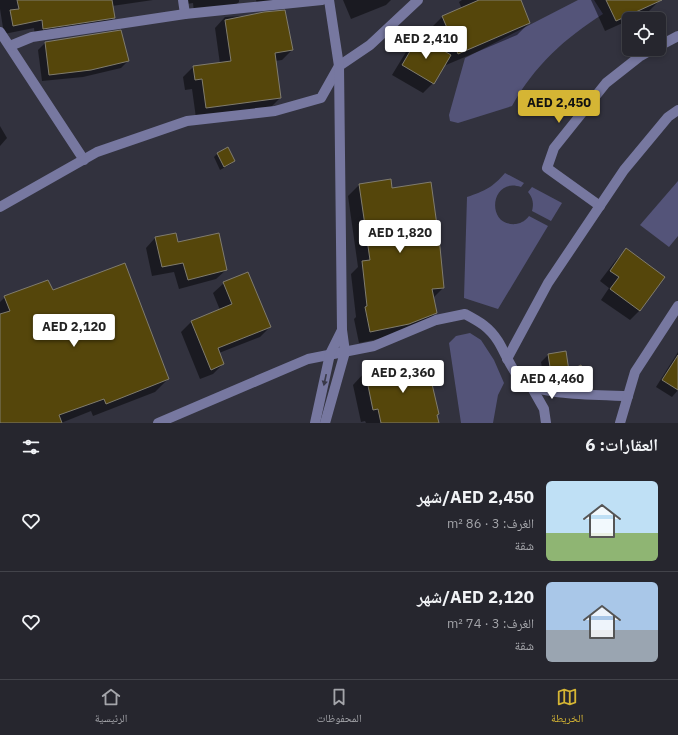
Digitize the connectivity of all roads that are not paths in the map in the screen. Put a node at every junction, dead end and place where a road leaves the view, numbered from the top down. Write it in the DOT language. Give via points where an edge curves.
graph roads {
  1 [pos="183,0"];
  2 [pos="322,0"];
  3 [pos="329,0"];
  4 [pos="418,0"];
  5 [pos="185,14"];
  6 [pos="0,32"];
  7 [pos="678,36"];
  8 [pos="666,42"];
  9 [pos="10,46"];
  10 [pos="641,56"];
  11 [pos="339,66"];
  12 [pos="678,110"];
  13 [pos="84,160"];
  14 [pos="600,206"];
  15 [pos="0,207"];
  16 [pos="678,306"];
  17 [pos="342,330"];
  18 [pos="345,352"];
  19 [pos="330,354"];
  20 [pos="507,359"];
  21 [pos="531,386"];
  22 [pos="628,396"];
  23 [pos="158,423"];
  24 [pos="315,423"];
  25 [pos="325,423"];
  26 [pos="546,423"];
  27 [pos="620,423"];
  1 -- 5 [label="street"];
  2 -- 5 [label="street"];
  3 -- 11 [label="street"];
  4 -- 11 [label="street" via="370,45"];
  5 -- 9 [label="street" via="32,37"];
  6 -- 9 [label="street"];
  7 -- 8 [label="street"];
  9 -- 13 [label="street"];
  10 -- 14 [label="street" via="606,83 554,148 548,168"];
  11 -- 13 [label="street" via="321,98 275,111 187,121 97,152"];
  11 -- 17 [label="street"];
  12 -- 14 [label="street" via="668,117 624,170"];
  13 -- 15 [label="street"];
  14 -- 20 [label="street" via="548,283"];
  16 -- 22 [label="street" via="635,372"];
  17 -- 18 [label="street"];
  17 -- 19 [label="street"];
  18 -- 19 [label="street"];
  18 -- 20 [label="street" via="374,346 436,320 465,314 484,324 498,341"];
  18 -- 25 [label="street"];
  19 -- 23 [label="street" via="308,359"];
  19 -- 24 [label="street, one-way"];
  20 -- 21 [label="street" via="521,380"];
  21 -- 22 [label="street" via="563,393"];
  21 -- 26 [label="street" via="544,409"];
  22 -- 27 [label="street"];
}
